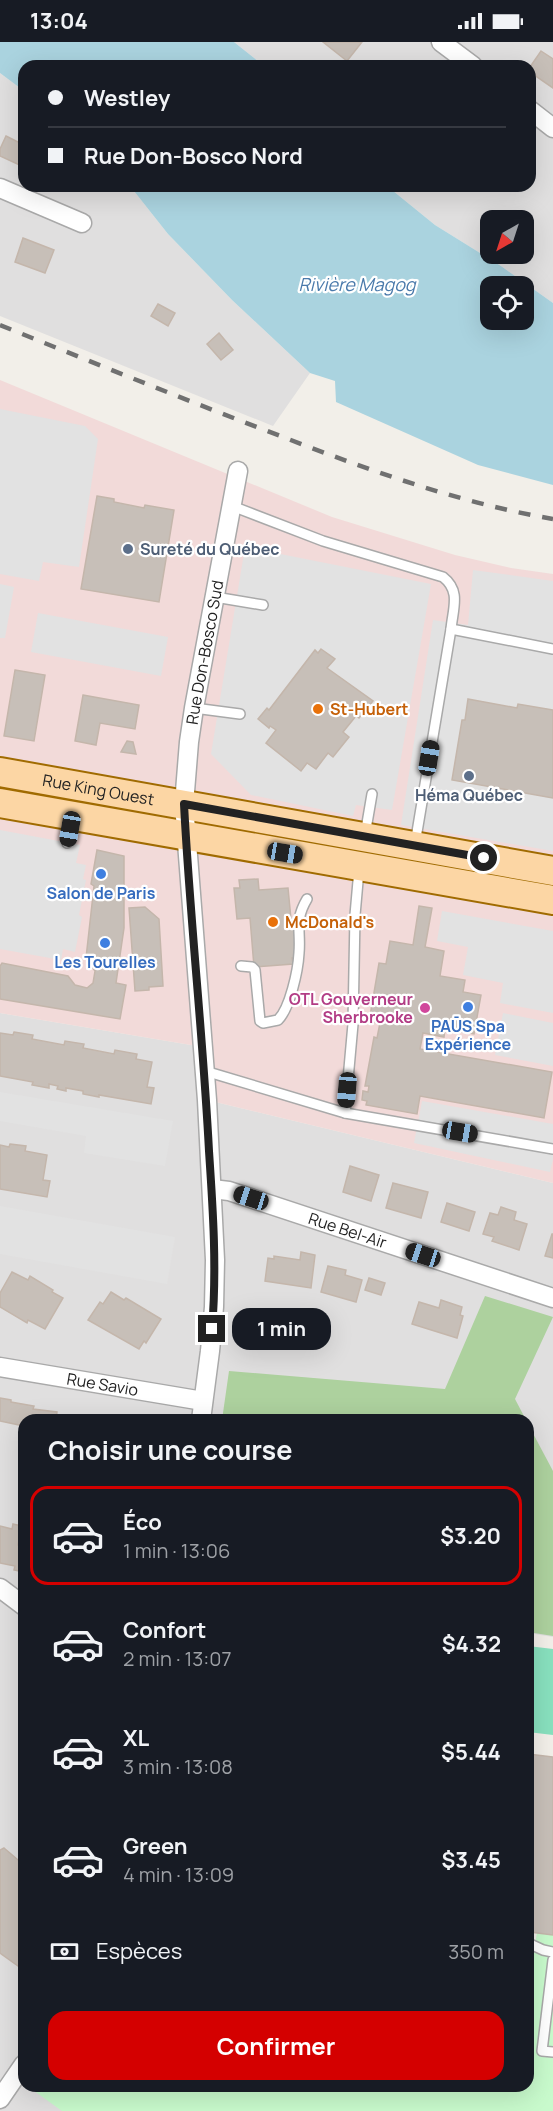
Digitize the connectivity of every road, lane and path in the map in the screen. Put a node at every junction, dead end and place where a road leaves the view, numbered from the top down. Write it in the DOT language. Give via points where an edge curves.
graph roads {
  1 [pos="441,42"];
  2 [pos="465,60"];
  3 [pos="536,115"];
  4 [pos="553,128"];
  5 [pos="0,188"];
  6 [pos="82,223"];
  7 [pos="238,471"];
  8 [pos="232,506"];
  9 [pos="215,597"];
  10 [pos="263,605"];
  11 [pos="450,629"];
  12 [pos="553,649"];
  13 [pos="194,708"];
  14 [pos="240,714"];
  15 [pos="7,776"];
  16 [pos="372,794"];
  17 [pos="0,803"];
  18 [pos="184,804"];
  19 [pos="186,836"];
  20 [pos="364,837"];
  21 [pos="415,846"];
  22 [pos="359,866"];
  23 [pos="553,871"];
  24 [pos="307,899"];
  25 [pos="553,900"];
  26 [pos="241,966"];
  27 [pos="205,1071"];
  28 [pos="345,1113"];
  29 [pos="553,1149"];
  30 [pos="212,1189"];
  31 [pos="553,1298"];
  32 [pos="0,1367"];
  33 [pos="203,1401"];
  34 [pos="202,1414"];
  35 [pos="0,1588"];
  36 [pos="18,1602"];
  37 [pos="534,1946"];
  38 [pos="553,1952"];
  39 [pos="553,1960"];
  40 [pos="553,2052"];
  41 [pos="18,2073"];
  42 [pos="0,2099"];
  1 -- 2 [label="street"];
  3 -- 4 [label="street"];
  5 -- 6 [label="street"];
  7 -- 8 [label="street, Rue Don-Bosco Sud"];
  8 -- 9 [label="street, Rue Don-Bosco Sud"];
  8 -- 11 [label="lane" via="323,541 443,577 455,595"];
  9 -- 10 [label="lane"];
  9 -- 13 [label="street, Rue Don-Bosco Sud"];
  11 -- 12 [label="lane"];
  11 -- 21 [label="lane"];
  13 -- 14 [label="lane"];
  13 -- 18 [label="street, Rue Don-Bosco Sud"];
  15 -- 18 [label="main road, Rue King Ouest"];
  16 -- 20 [label="lane"];
  17 -- 19 [label="main road, Rue King Ouest" via="70,829"];
  18 -- 19 [label="street, Rue Don-Bosco Sud"];
  18 -- 20 [label="main road, Rue King Ouest"];
  19 -- 22 [label="main road, Rue King Ouest"];
  19 -- 27 [label="street, Rue Don-Bosco Sud"];
  20 -- 21 [label="main road, Rue King Ouest"];
  21 -- 23 [label="main road, Rue King Ouest"];
  22 -- 25 [label="main road, Rue King Ouest"];
  22 -- 28 [label="lane"];
  24 -- 26 [label="lane" via="299,913 299,959 286,1010 278,1020 260,1021 255,970"];
  27 -- 28 [label="lane"];
  27 -- 30 [label="street, Rue Don-Bosco Sud"];
  28 -- 29 [label="lane"];
  30 -- 31 [label="street, Rue Bel-Air" via="229,1191"];
  30 -- 33 [label="street, Rue Don-Bosco Sud" via="214,1307"];
  32 -- 33 [label="street, Rue Savio"];
  33 -- 34 [label="street, Rue Don-Bosco Sud"];
  35 -- 36 [label="street"];
  37 -- 38 [label="lane"];
  39 -- 40 [label="lane" via="542,2051"];
  41 -- 42 [label="street"];
}
